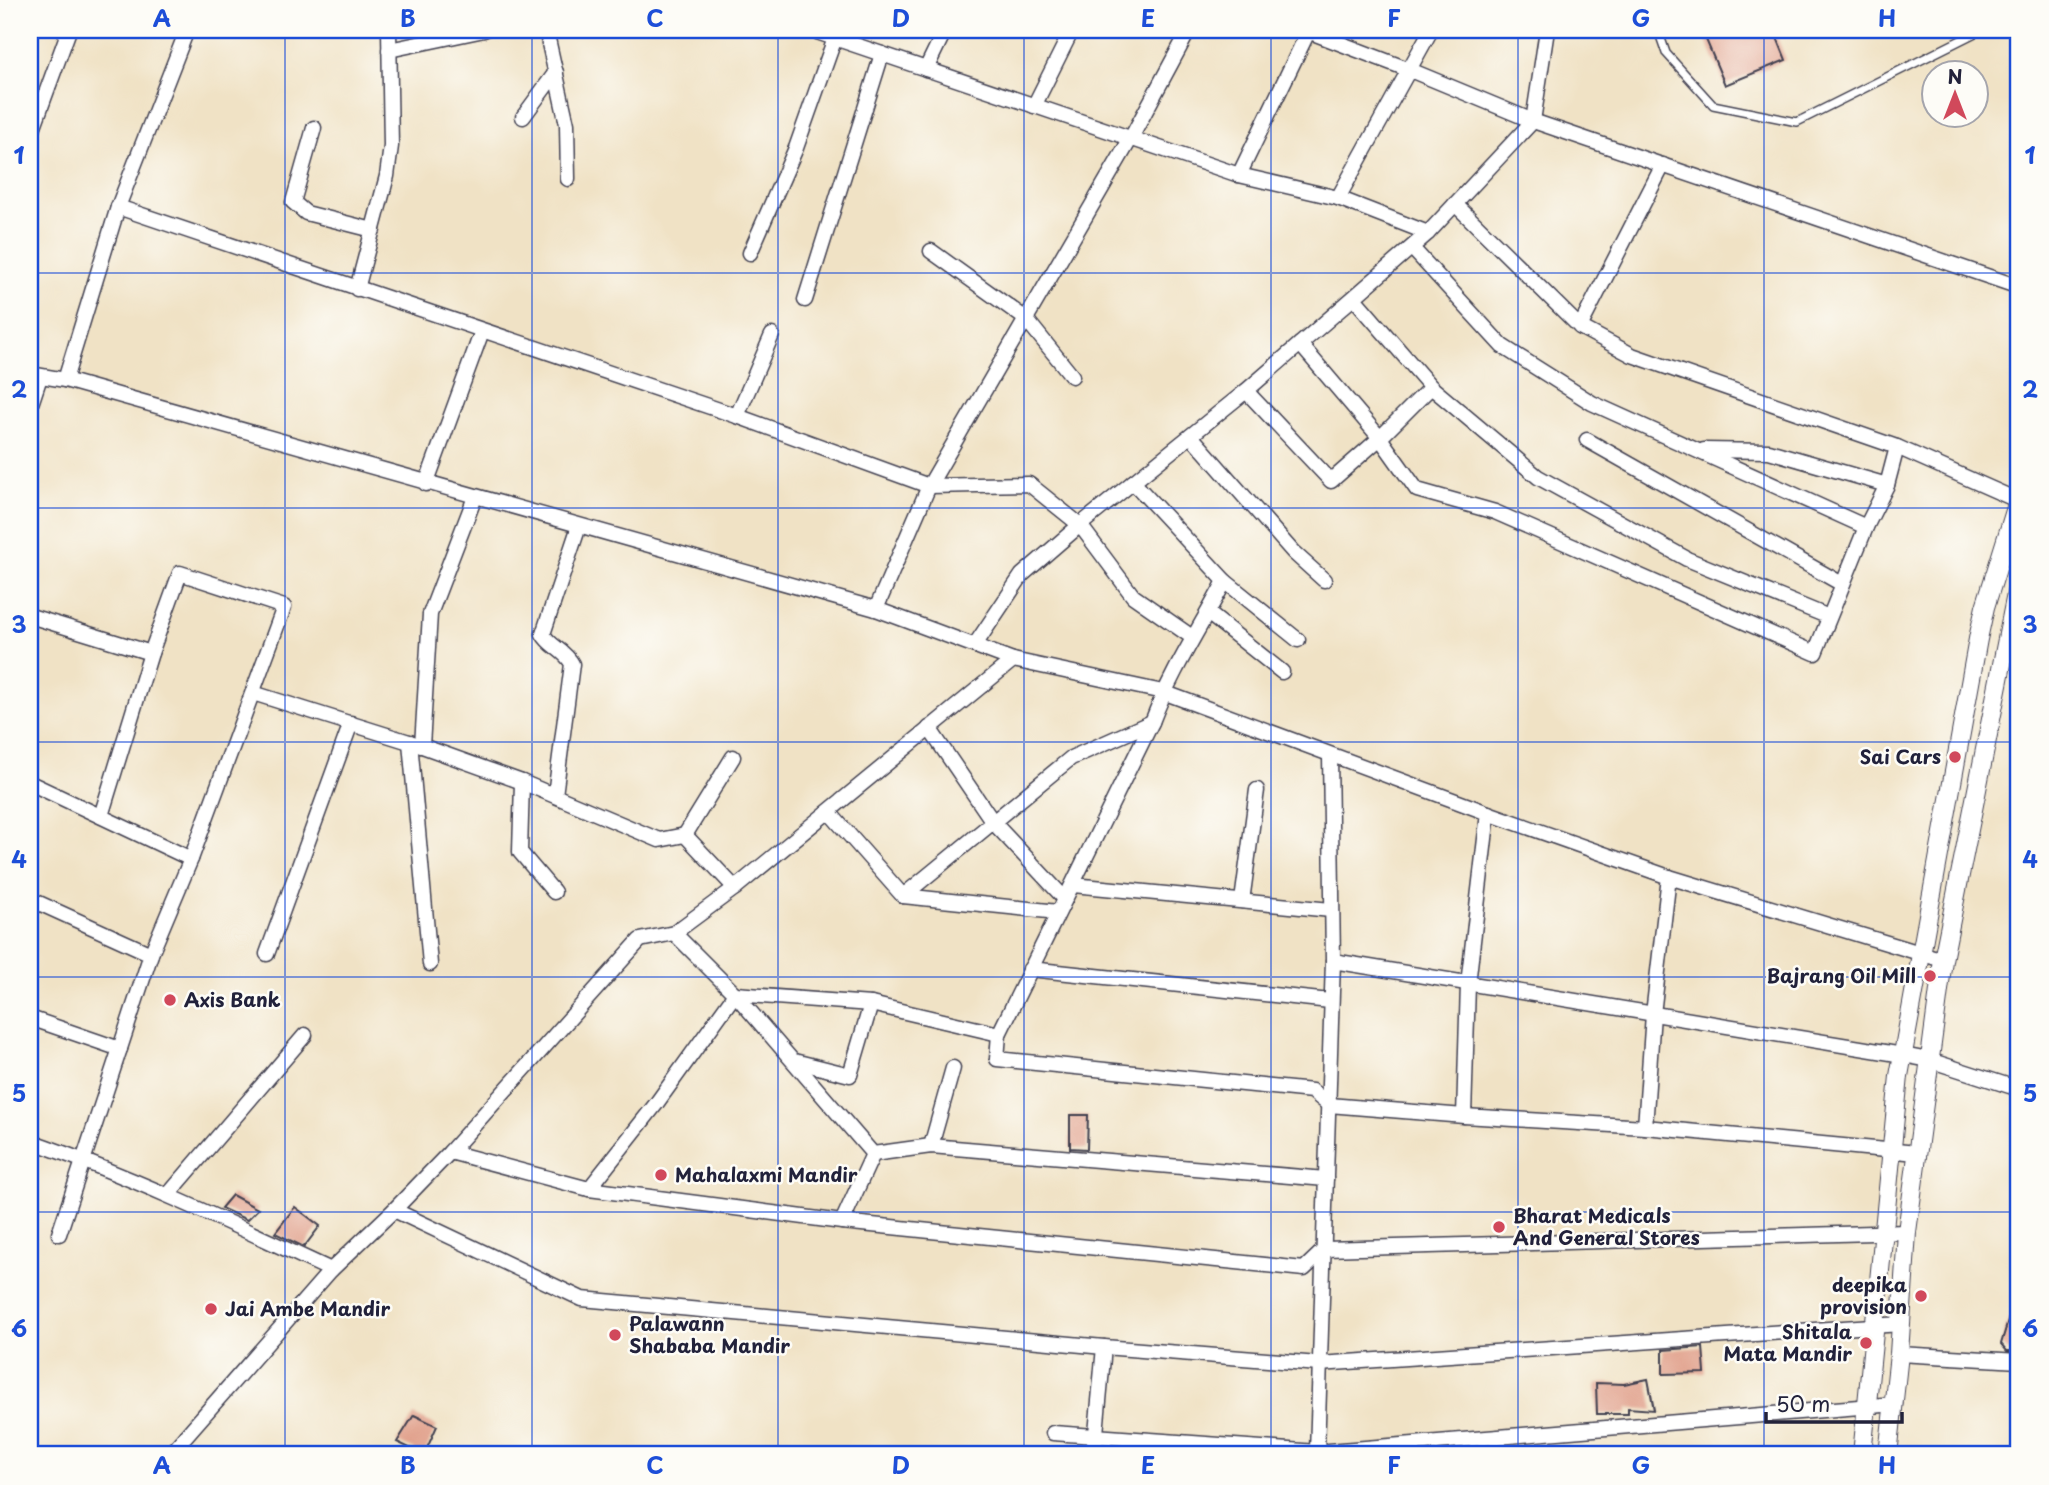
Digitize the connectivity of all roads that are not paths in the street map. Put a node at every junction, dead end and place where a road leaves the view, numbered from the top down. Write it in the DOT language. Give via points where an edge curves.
graph roads {
  1 [pos="69,30"];
  2 [pos="187,30"];
  3 [pos="389,30"];
  4 [pos="484,30"];
  5 [pos="546,30"];
  6 [pos="811,30"];
  7 [pos="944,30"];
  8 [pos="1072,30"];
  9 [pos="1189,30"];
  10 [pos="1308,30"];
  11 [pos="1431,30"];
  12 [pos="1547,30"];
  13 [pos="1658,30"];
  14 [pos="1981,30"];
  15 [pos="831,34"];
  16 [pos="389,50"];
  17 [pos="882,54"];
  18 [pos="926,69"];
  19 [pos="1410,70"];
  20 [pos="556,72"];
  21 [pos="1034,106"];
  22 [pos="523,117"];
  23 [pos="1533,121"];
  24 [pos="314,128"];
  25 [pos="30,136"];
  26 [pos="1132,138"];
  27 [pos="1663,165"];
  28 [pos="1240,174"];
  29 [pos="568,179"];
  30 [pos="1338,198"];
  31 [pos="1455,204"];
  32 [pos="118,207"];
  33 [pos="373,230"];
  34 [pos="1428,233"];
  35 [pos="1412,248"];
  36 [pos="931,251"];
  37 [pos="750,253"];
  38 [pos="2019,288"];
  39 [pos="357,289"];
  40 [pos="1354,298"];
  41 [pos="805,300"];
  42 [pos="1026,319"];
  43 [pos="1580,327"];
  44 [pos="482,331"];
  45 [pos="772,335"];
  46 [pos="1300,344"];
  47 [pos="35,376"];
  48 [pos="1072,376"];
  49 [pos="65,380"];
  50 [pos="1431,387"];
  51 [pos="1246,391"];
  52 [pos="30,407"];
  53 [pos="737,416"];
  54 [pos="1191,436"];
  55 [pos="1380,438"];
  56 [pos="1587,440"];
  57 [pos="1897,447"];
  58 [pos="1695,450"];
  59 [pos="1133,482"];
  60 [pos="426,484"];
  61 [pos="1887,485"];
  62 [pos="929,486"];
  63 [pos="475,497"];
  64 [pos="2019,500"];
  65 [pos="1080,525"];
  66 [pos="579,526"];
  67 [pos="1866,527"];
  68 [pos="2001,557"];
  69 [pos="2019,563"];
  70 [pos="2019,579"];
  71 [pos="1324,580"];
  72 [pos="1226,581"];
  73 [pos="1842,584"];
  74 [pos="876,609"];
  75 [pos="1208,613"];
  76 [pos="30,615"];
  77 [pos="1829,617"];
  78 [pos="1192,636"];
  79 [pos="1298,640"];
  80 [pos="975,645"];
  81 [pos="151,653"];
  82 [pos="1013,660"];
  83 [pos="1283,672"];
  84 [pos="1163,692"];
  85 [pos="253,693"];
  86 [pos="1152,722"];
  87 [pos="351,723"];
  88 [pos="929,728"];
  89 [pos="416,744"];
  90 [pos="1330,754"];
  91 [pos="733,757"];
  92 [pos="522,782"];
  93 [pos="30,783"];
  94 [pos="1257,790"];
  95 [pos="555,795"];
  96 [pos="829,812"];
  97 [pos="1488,813"];
  98 [pos="101,816"];
  99 [pos="993,822"];
  100 [pos="685,835"];
  101 [pos="191,859"];
  102 [pos="1670,877"];
  103 [pos="1073,885"];
  104 [pos="735,888"];
  105 [pos="554,892"];
  106 [pos="903,897"];
  107 [pos="30,899"];
  108 [pos="1242,901"];
  109 [pos="1061,906"];
  110 [pos="1331,910"];
  111 [pos="674,933"];
  112 [pos="1920,952"];
  113 [pos="151,954"];
  114 [pos="267,954"];
  115 [pos="1943,960"];
  116 [pos="1333,961"];
  117 [pos="430,964"];
  118 [pos="1030,969"];
  119 [pos="1468,984"];
  120 [pos="734,994"];
  121 [pos="1330,1000"];
  122 [pos="871,1004"];
  123 [pos="1653,1014"];
  124 [pos="30,1018"];
  125 [pos="999,1034"];
  126 [pos="305,1035"];
  127 [pos="120,1049"];
  128 [pos="1903,1055"];
  129 [pos="793,1060"];
  130 [pos="1929,1060"];
  131 [pos="953,1068"];
  132 [pos="2019,1089"];
  133 [pos="1329,1105"];
  134 [pos="1464,1116"];
  135 [pos="1645,1127"];
  136 [pos="30,1141"];
  137 [pos="931,1146"];
  138 [pos="1892,1151"];
  139 [pos="450,1152"];
  140 [pos="1917,1153"];
  141 [pos="873,1154"];
  142 [pos="84,1160"];
  143 [pos="1325,1180"];
  144 [pos="589,1189"];
  145 [pos="168,1195"];
  146 [pos="394,1210"];
  147 [pos="842,1222"];
  148 [pos="1884,1232"];
  149 [pos="1907,1232"];
  150 [pos="59,1234"];
  151 [pos="1325,1249"];
  152 [pos="331,1270"];
  153 [pos="1901,1324"];
  154 [pos="1875,1325"];
  155 [pos="1104,1347"];
  156 [pos="1899,1354"];
  157 [pos="2019,1361"];
  158 [pos="1319,1364"];
  159 [pos="1895,1404"];
  160 [pos="1867,1407"];
  161 [pos="1053,1433"];
  162 [pos="1096,1436"];
  163 [pos="1317,1452"];
  164 [pos="169,1455"];
  165 [pos="1094,1455"];
  166 [pos="1862,1455"];
  167 [pos="1888,1455"];
  1 -- 25 [label="street"];
  2 -- 32 [label="street"];
  3 -- 16 [label="street"];
  4 -- 16 [label="street"];
  5 -- 20 [label="street"];
  6 -- 15 [label="street"];
  7 -- 18 [label="street"];
  8 -- 21 [label="street"];
  9 -- 26 [label="street"];
  10 -- 19 [label="street"];
  10 -- 28 [label="street"];
  11 -- 19 [label="street"];
  12 -- 23 [label="street"];
  13 -- 14 [label="lane" via="1666,53 1713,105 1797,122"];
  15 -- 17 [label="street"];
  15 -- 37 [label="street" via="796,148"];
  16 -- 33 [label="street" via="391,146"];
  17 -- 18 [label="street"];
  17 -- 41 [label="street"];
  18 -- 21 [label="street"];
  19 -- 23 [label="street"];
  19 -- 30 [label="street"];
  20 -- 22 [label="street"];
  20 -- 29 [label="street" via="567,124"];
  21 -- 26 [label="street"];
  23 -- 27 [label="street"];
  23 -- 31 [label="street"];
  24 -- 33 [label="street" via="293,202 306,213"];
  26 -- 28 [label="street"];
  26 -- 42 [label="street"];
  27 -- 38 [label="street"];
  27 -- 43 [label="street"];
  28 -- 30 [label="street"];
  30 -- 34 [label="street"];
  31 -- 34 [label="street"];
  31 -- 43 [label="street"];
  32 -- 39 [label="street"];
  32 -- 49 [label="street"];
  33 -- 39 [label="street"];
  34 -- 35 [label="street"];
  35 -- 40 [label="street"];
  35 -- 58 [label="street" via="1503,346 1592,403"];
  36 -- 42 [label="street"];
  39 -- 44 [label="street"];
  40 -- 46 [label="street"];
  40 -- 50 [label="street"];
  42 -- 48 [label="street"];
  42 -- 62 [label="street"];
  43 -- 57 [label="street" via="1632,355"];
  44 -- 53 [label="street"];
  44 -- 60 [label="street"];
  45 -- 53 [label="street"];
  46 -- 51 [label="street"];
  46 -- 55 [label="street"];
  47 -- 49 [label="street"];
  47 -- 52 [label="street"];
  49 -- 60 [label="street"];
  50 -- 55 [label="street"];
  50 -- 77 [label="street" via="1538,477 1687,559"];
  51 -- 54 [label="street"];
  51 -- 55 [label="street" via="1331,481"];
  53 -- 62 [label="street"];
  54 -- 59 [label="street"];
  54 -- 71 [label="street" via="1293,552"];
  55 -- 77 [label="street" via="1417,490 1495,512 1815,653"];
  56 -- 73 [label="street"];
  57 -- 61 [label="street"];
  57 -- 64 [label="street"];
  58 -- 61 [label="street" via="1769,451"];
  58 -- 67 [label="street"];
  59 -- 65 [label="street"];
  59 -- 72 [label="street"];
  60 -- 63 [label="street"];
  61 -- 67 [label="street"];
  62 -- 65 [label="street" via="1029,484"];
  62 -- 74 [label="street"];
  63 -- 66 [label="street"];
  63 -- 89 [label="street" via="430,614"];
  64 -- 68 [label="street"];
  65 -- 78 [label="street" via="1133,596"];
  65 -- 80 [label="street" via="1022,575"];
  66 -- 74 [label="street"];
  66 -- 95 [label="street" via="543,634 572,664"];
  67 -- 73 [label="street"];
  68 -- 69 [label="lane"];
  68 -- 112 [label="street" via="1978,639"];
  70 -- 115 [label="street"];
  72 -- 75 [label="street"];
  72 -- 79 [label="street"];
  73 -- 77 [label="street"];
  74 -- 80 [label="street"];
  75 -- 78 [label="street"];
  75 -- 83 [label="street"];
  76 -- 81 [label="street"];
  78 -- 84 [label="street"];
  80 -- 82 [label="street"];
  81 -- 85 [label="street" via="180,573 284,607"];
  81 -- 98 [label="street"];
  82 -- 84 [label="street"];
  82 -- 88 [label="street"];
  84 -- 86 [label="street"];
  84 -- 90 [label="street"];
  85 -- 87 [label="street"];
  85 -- 101 [label="street"];
  86 -- 99 [label="street" via="1071,758"];
  86 -- 103 [label="street"];
  87 -- 89 [label="street"];
  87 -- 114 [label="street"];
  88 -- 96 [label="street"];
  88 -- 99 [label="street"];
  89 -- 92 [label="street"];
  89 -- 117 [label="street"];
  90 -- 97 [label="street"];
  90 -- 110 [label="street"];
  91 -- 100 [label="street"];
  92 -- 95 [label="street"];
  92 -- 105 [label="street" via="520,852"];
  93 -- 98 [label="street"];
  94 -- 108 [label="street"];
  95 -- 100 [label="street" via="659,840"];
  96 -- 104 [label="street"];
  96 -- 106 [label="street"];
  97 -- 102 [label="street"];
  97 -- 119 [label="street"];
  98 -- 101 [label="street"];
  99 -- 106 [label="street"];
  99 -- 109 [label="street"];
  100 -- 104 [label="street"];
  101 -- 113 [label="street"];
  102 -- 112 [label="street"];
  102 -- 123 [label="street"];
  103 -- 108 [label="street"];
  103 -- 109 [label="street"];
  104 -- 111 [label="street"];
  106 -- 109 [label="street"];
  107 -- 113 [label="street"];
  108 -- 110 [label="street"];
  109 -- 118 [label="street"];
  110 -- 116 [label="street"];
  111 -- 120 [label="street"];
  111 -- 139 [label="street" via="640,940"];
  112 -- 115 [label="street"];
  112 -- 128 [label="street"];
  113 -- 127 [label="street"];
  115 -- 130 [label="street"];
  116 -- 119 [label="street"];
  116 -- 121 [label="street"];
  118 -- 121 [label="street"];
  118 -- 125 [label="street"];
  119 -- 123 [label="street"];
  119 -- 134 [label="street"];
  120 -- 122 [label="street"];
  120 -- 129 [label="street"];
  120 -- 144 [label="street"];
  121 -- 133 [label="street"];
  122 -- 125 [label="street"];
  122 -- 129 [label="street" via="850,1075"];
  123 -- 128 [label="street"];
  123 -- 135 [label="street"];
  124 -- 127 [label="street"];
  125 -- 133 [label="street" via="997,1059 1312,1091"];
  126 -- 145 [label="street"];
  127 -- 142 [label="street"];
  128 -- 130 [label="street"];
  128 -- 138 [label="street"];
  129 -- 141 [label="street"];
  130 -- 132 [label="street"];
  130 -- 140 [label="street"];
  131 -- 137 [label="street"];
  133 -- 134 [label="street"];
  133 -- 143 [label="street"];
  134 -- 135 [label="street"];
  135 -- 138 [label="street"];
  136 -- 142 [label="street"];
  137 -- 141 [label="street"];
  137 -- 143 [label="street"];
  138 -- 140 [label="street"];
  138 -- 148 [label="street"];
  139 -- 144 [label="street"];
  139 -- 146 [label="street"];
  140 -- 149 [label="street"];
  141 -- 147 [label="street"];
  142 -- 145 [label="street"];
  142 -- 150 [label="street"];
  143 -- 151 [label="street"];
  144 -- 147 [label="street"];
  145 -- 152 [label="street"];
  146 -- 152 [label="street"];
  146 -- 155 [label="street" via="582,1299"];
  147 -- 151 [label="street" via="1304,1269"];
  148 -- 149 [label="street"];
  148 -- 151 [label="street"];
  148 -- 154 [label="street"];
  149 -- 153 [label="street"];
  151 -- 158 [label="street"];
  152 -- 164 [label="street"];
  153 -- 154 [label="street"];
  153 -- 156 [label="street"];
  154 -- 158 [label="street"];
  154 -- 160 [label="street"];
  155 -- 158 [label="street"];
  155 -- 162 [label="street"];
  156 -- 157 [label="street"];
  156 -- 159 [label="street"];
  158 -- 163 [label="street"];
  159 -- 160 [label="street"];
  159 -- 167 [label="street"];
  160 -- 163 [label="street"];
  160 -- 166 [label="street"];
  161 -- 162 [label="street"];
  162 -- 163 [label="street"];
  162 -- 165 [label="street"];
}
